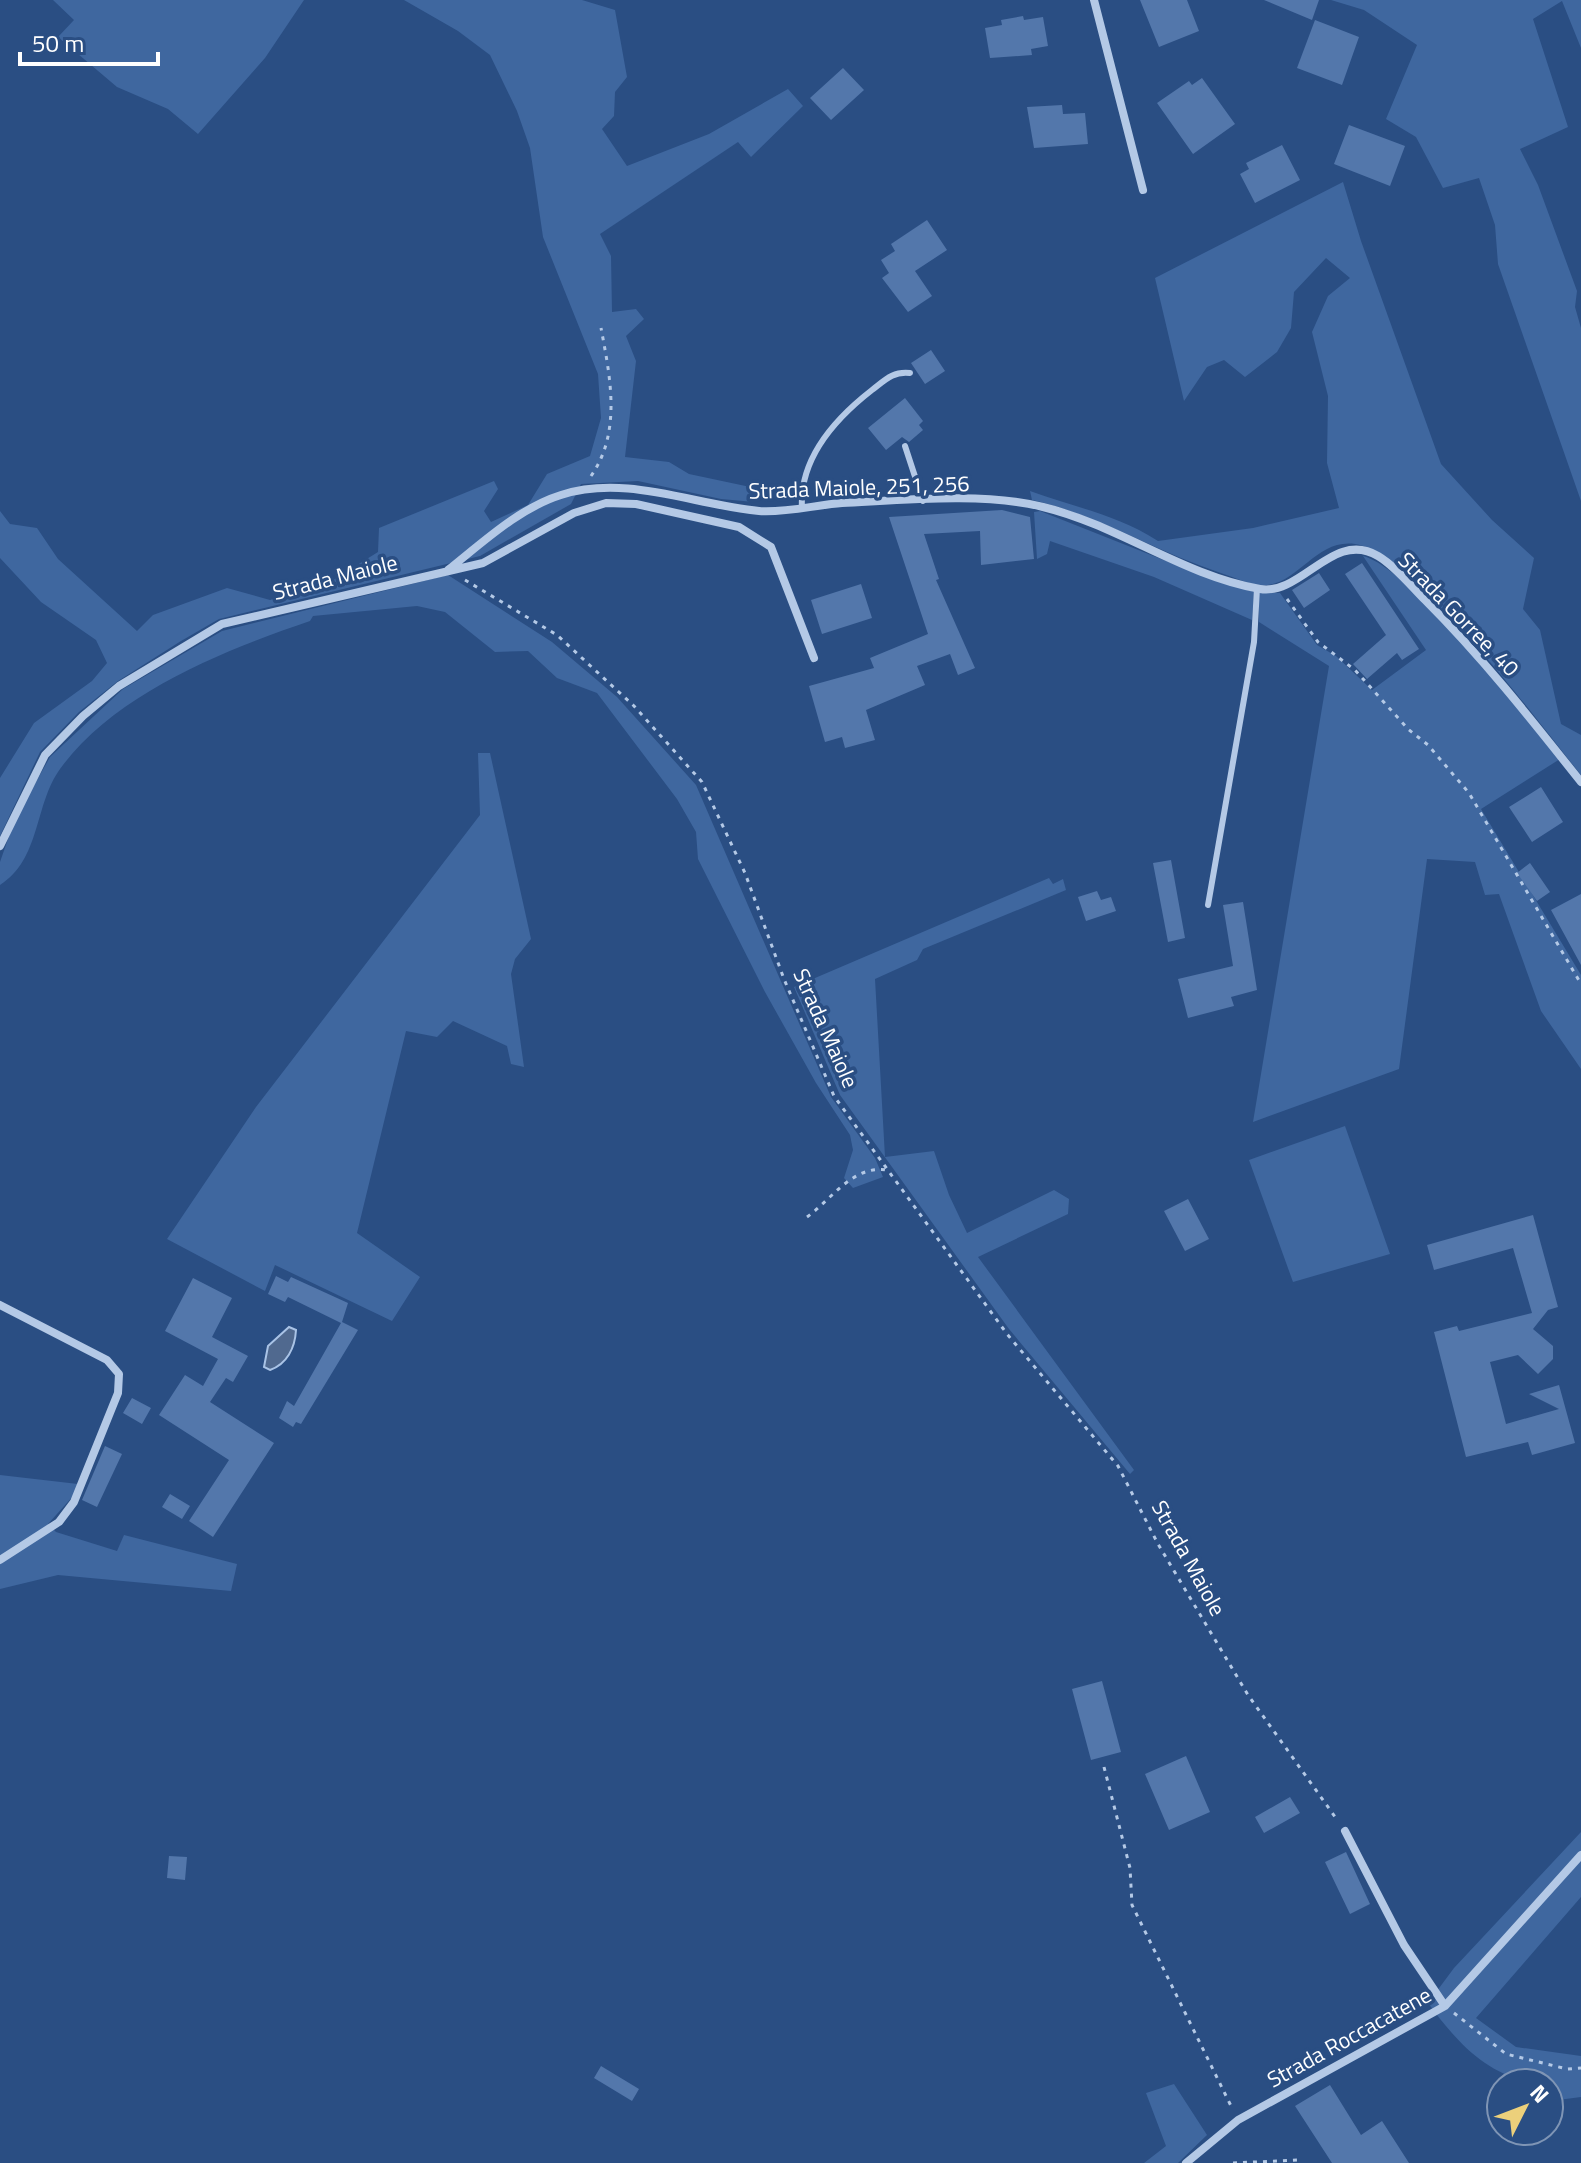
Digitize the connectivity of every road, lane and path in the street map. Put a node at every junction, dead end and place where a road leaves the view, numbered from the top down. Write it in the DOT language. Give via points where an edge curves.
graph roads {
  1 [pos="1094,0"];
  2 [pos="1143,190"];
  3 [pos="601,328"];
  4 [pos="910,373"];
  5 [pos="905,446"];
  6 [pos="580,492"];
  7 [pos="923,501"];
  8 [pos="802,508"];
  9 [pos="448,570"];
  10 [pos="1257,588"];
  11 [pos="1281,589"];
  12 [pos="814,658"];
  13 [pos="1581,782"];
  14 [pos="0,846"];
  15 [pos="1208,905"];
  16 [pos="1581,984"];
  17 [pos="886,1170"];
  18 [pos="807,1217"];
  19 [pos="0,1305"];
  20 [pos="0,1560"];
  21 [pos="1104,1767"];
  22 [pos="1345,1831"];
  23 [pos="1581,1855"];
  24 [pos="1445,2006"];
  25 [pos="1581,2068"];
  26 [pos="1238,2120"];
  27 [pos="1186,2163"];
  28 [pos="1233,2163"];
  29 [pos="1301,2163"];
  1 -- 2 [label="street"];
  3 -- 6 [label="path" via="611,400 609,433 596,470"];
  4 -- 8 [label="lane" via="894,373 836,420 809,471"];
  5 -- 7 [label="lane"];
  6 -- 8 [label="street, Strada Maiole, 251, 256" via="639,488 748,509"];
  6 -- 9 [label="street, Strada Maiole, 251, 256" via="532,509"];
  7 -- 8 [label="street, Strada Maiole, 251, 256"];
  7 -- 10 [label="street, Strada Maiole, 251, 256" via="1004,501 1042,507"];
  9 -- 12 [label="street" via="483,563 574,513 606,503 636,504 739,527 771,547"];
  9 -- 14 [label="street, Strada Maiole" via="222,624 181,647 119,686 45,755"];
  9 -- 17 [label="path, Strada Maiole" via="557,635 634,706 702,782 745,873 834,1096"];
  10 -- 11 [label="street, Strada Maiole, 251, 256"];
  10 -- 15 [label="lane" via="1252,653"];
  11 -- 13 [label="street, Strada Gorree, 40" via="1333,556 1353,550 1377,555 1464,638"];
  11 -- 16 [label="path" via="1318,642 1338,653 1469,793"];
  17 -- 18 [label="path" via="871,1168 848,1181"];
  17 -- 22 [label="path, Strada Maiole" via="1007,1334 1118,1466 1248,1695"];
  19 -- 20 [label="street" via="107,1360 119,1374 119,1383 74,1502 59,1522"];
  21 -- 26 [label="path" via="1130,1868 1132,1905"];
  22 -- 24 [label="street" via="1404,1945"];
  23 -- 24 [label="street, Strada Roccacatene"];
  24 -- 25 [label="path" via="1506,2054"];
  24 -- 26 [label="street, Strada Roccacatene"];
  26 -- 27 [label="street, Strada Roccacatene"];
  28 -- 29 [label="path"];
}
